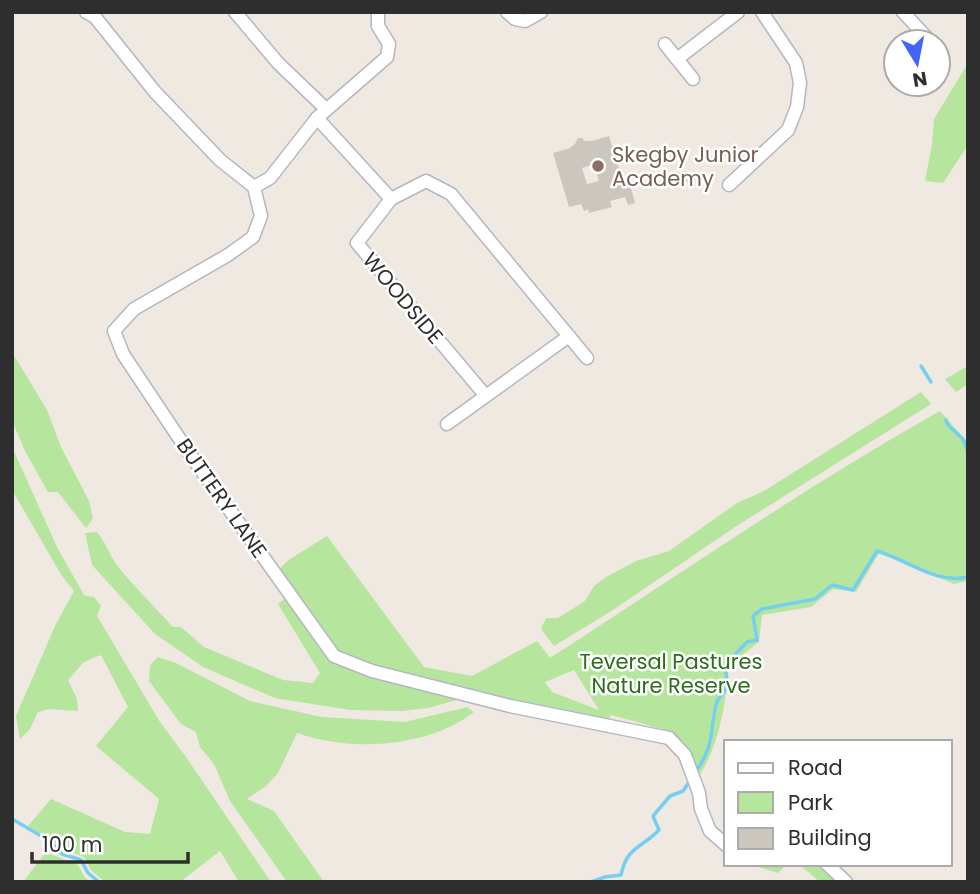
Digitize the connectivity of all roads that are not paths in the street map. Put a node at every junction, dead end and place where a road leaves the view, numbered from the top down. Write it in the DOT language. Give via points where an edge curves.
graph roads {
  1 [pos="86,12"];
  2 [pos="234,12"];
  3 [pos="508,12"];
  4 [pos="541,12"];
  5 [pos="738,12"];
  6 [pos="762,12"];
  7 [pos="902,12"];
  8 [pos="375,14"];
  9 [pos="917,28"];
  10 [pos="665,44"];
  11 [pos="677,59"];
  12 [pos="693,79"];
  13 [pos="322,114"];
  14 [pos="729,185"];
  15 [pos="254,187"];
  16 [pos="391,199"];
  17 [pos="569,336"];
  18 [pos="587,358"];
  19 [pos="485,395"];
  20 [pos="447,424"];
  21 [pos="724,843"];
  22 [pos="829,866"];
  23 [pos="846,882"];
  1 -- 15 [label="street" via="220,160"];
  2 -- 13 [label="street"];
  3 -- 4 [label="street" via="525,21"];
  5 -- 11 [label="street"];
  6 -- 14 [label="street" via="796,63 800,83 797,107 789,130"];
  7 -- 9 [label="street"];
  8 -- 13 [label="street" via="389,44 387,57"];
  10 -- 11 [label="street"];
  11 -- 12 [label="street"];
  13 -- 15 [label="street" via="270,178"];
  13 -- 16 [label="street"];
  15 -- 21 [label="street, BUTTERY LANE" via="261,216 253,237 134,309 114,331 123,354 189,453 334,656 372,671 510,706 669,738 685,755 710,831"];
  16 -- 17 [label="street, WOODSIDE" via="426,181 451,194"];
  16 -- 19 [label="street, WOODSIDE" via="357,243"];
  17 -- 18 [label="street, WOODSIDE"];
  17 -- 19 [label="street"];
  19 -- 20 [label="street"];
  22 -- 23 [label="street"];
}
